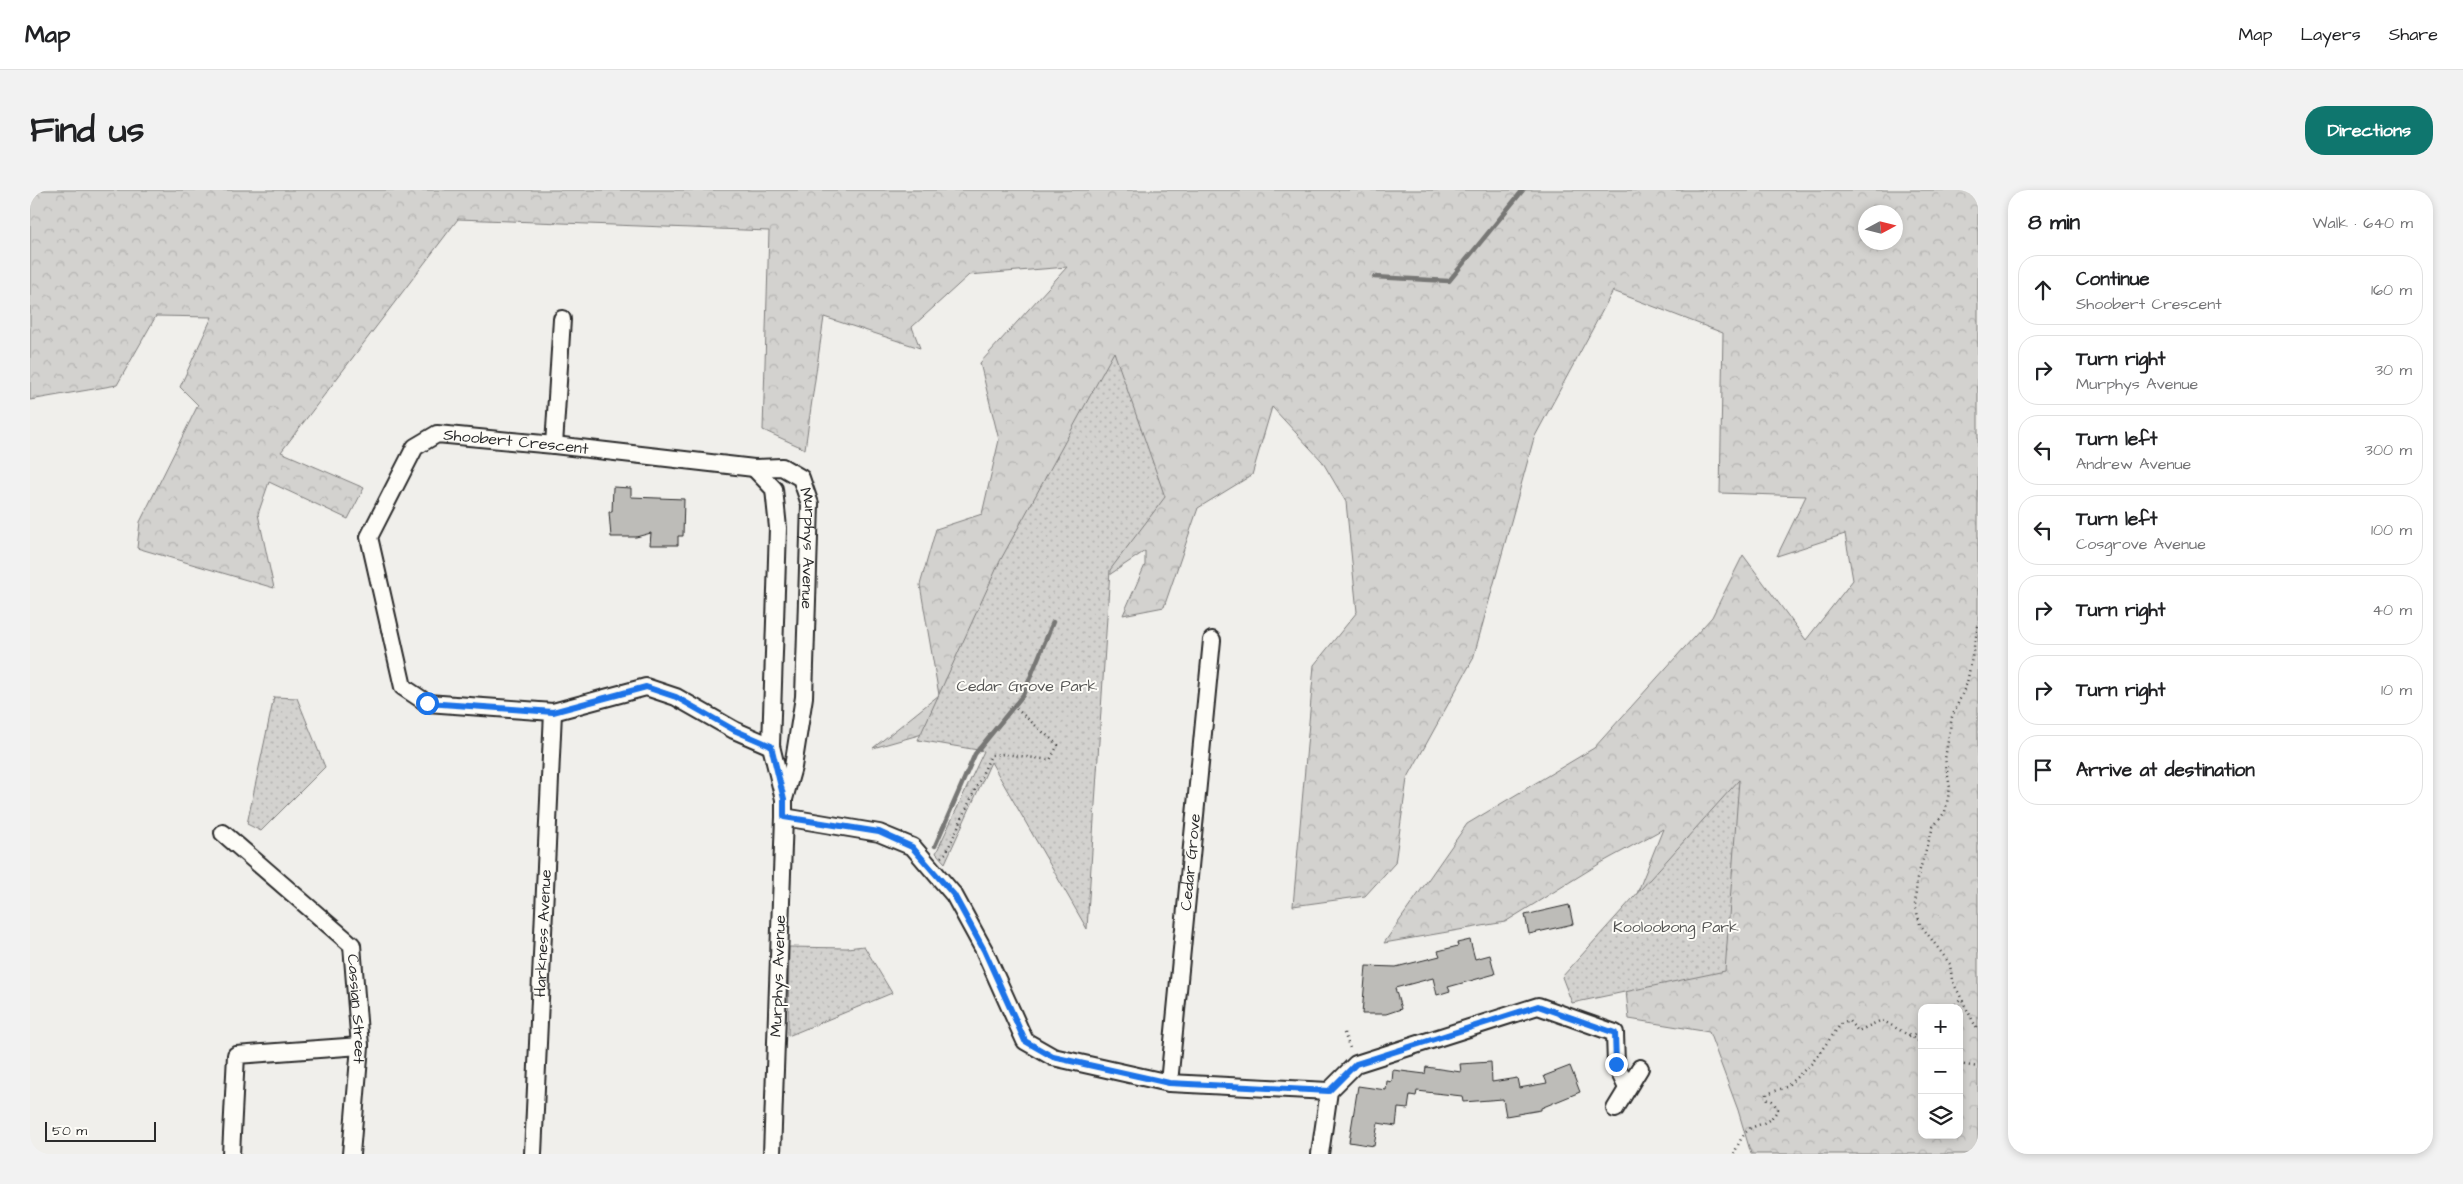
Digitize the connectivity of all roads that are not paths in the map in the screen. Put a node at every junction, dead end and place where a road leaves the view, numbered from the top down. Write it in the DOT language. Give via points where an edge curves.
graph roads {
  1 [pos="562,319"];
  2 [pos="554,444"];
  3 [pos="754,468"];
  4 [pos="1212,640"];
  5 [pos="553,712"];
  6 [pos="771,746"];
  7 [pos="784,799"];
  8 [pos="784,817"];
  9 [pos="223,832"];
  10 [pos="360,1046"];
  11 [pos="1640,1068"];
  12 [pos="1169,1083"];
  13 [pos="1627,1088"];
  14 [pos="1329,1091"];
  15 [pos="1615,1109"];
  16 [pos="230,1154"];
  17 [pos="351,1154"];
  18 [pos="533,1154"];
  19 [pos="772,1154"];
  20 [pos="1320,1154"];
  1 -- 2 [label="street"];
  2 -- 3 [label="street, Shoobert Crescent"];
  2 -- 5 [label="street, Shoobert Crescent" via="437,434 415,446 369,538 403,687 427,703"];
  3 -- 6 [label="street, Murphys Avenue" via="774,489 778,528"];
  3 -- 7 [label="street, Murphys Avenue" via="782,468 801,478 810,504 804,697 793,768"];
  4 -- 12 [label="street, Cedar Grove"];
  5 -- 6 [label="street, Shoobert Crescent" via="646,687 676,697 734,730"];
  5 -- 18 [label="street, Harkness Avenue"];
  6 -- 7 [label="street, Murphys Avenue"];
  7 -- 8 [label="street, Murphys Avenue"];
  8 -- 12 [label="street" via="879,832 912,847 954,895 984,950 1025,1041 1053,1057"];
  8 -- 19 [label="street, Murphys Avenue"];
  9 -- 10 [label="street, Cassian Street" via="352,945"];
  10 -- 16 [label="street" via="236,1055"];
  10 -- 17 [label="street, Cassian Street"];
  11 -- 13 [label="street"];
  12 -- 14 [label="street"];
  13 -- 14 [label="street" via="1616,1064 1615,1033 1538,1006 1356,1064"];
  13 -- 15 [label="street"];
  14 -- 20 [label="street"];
}
